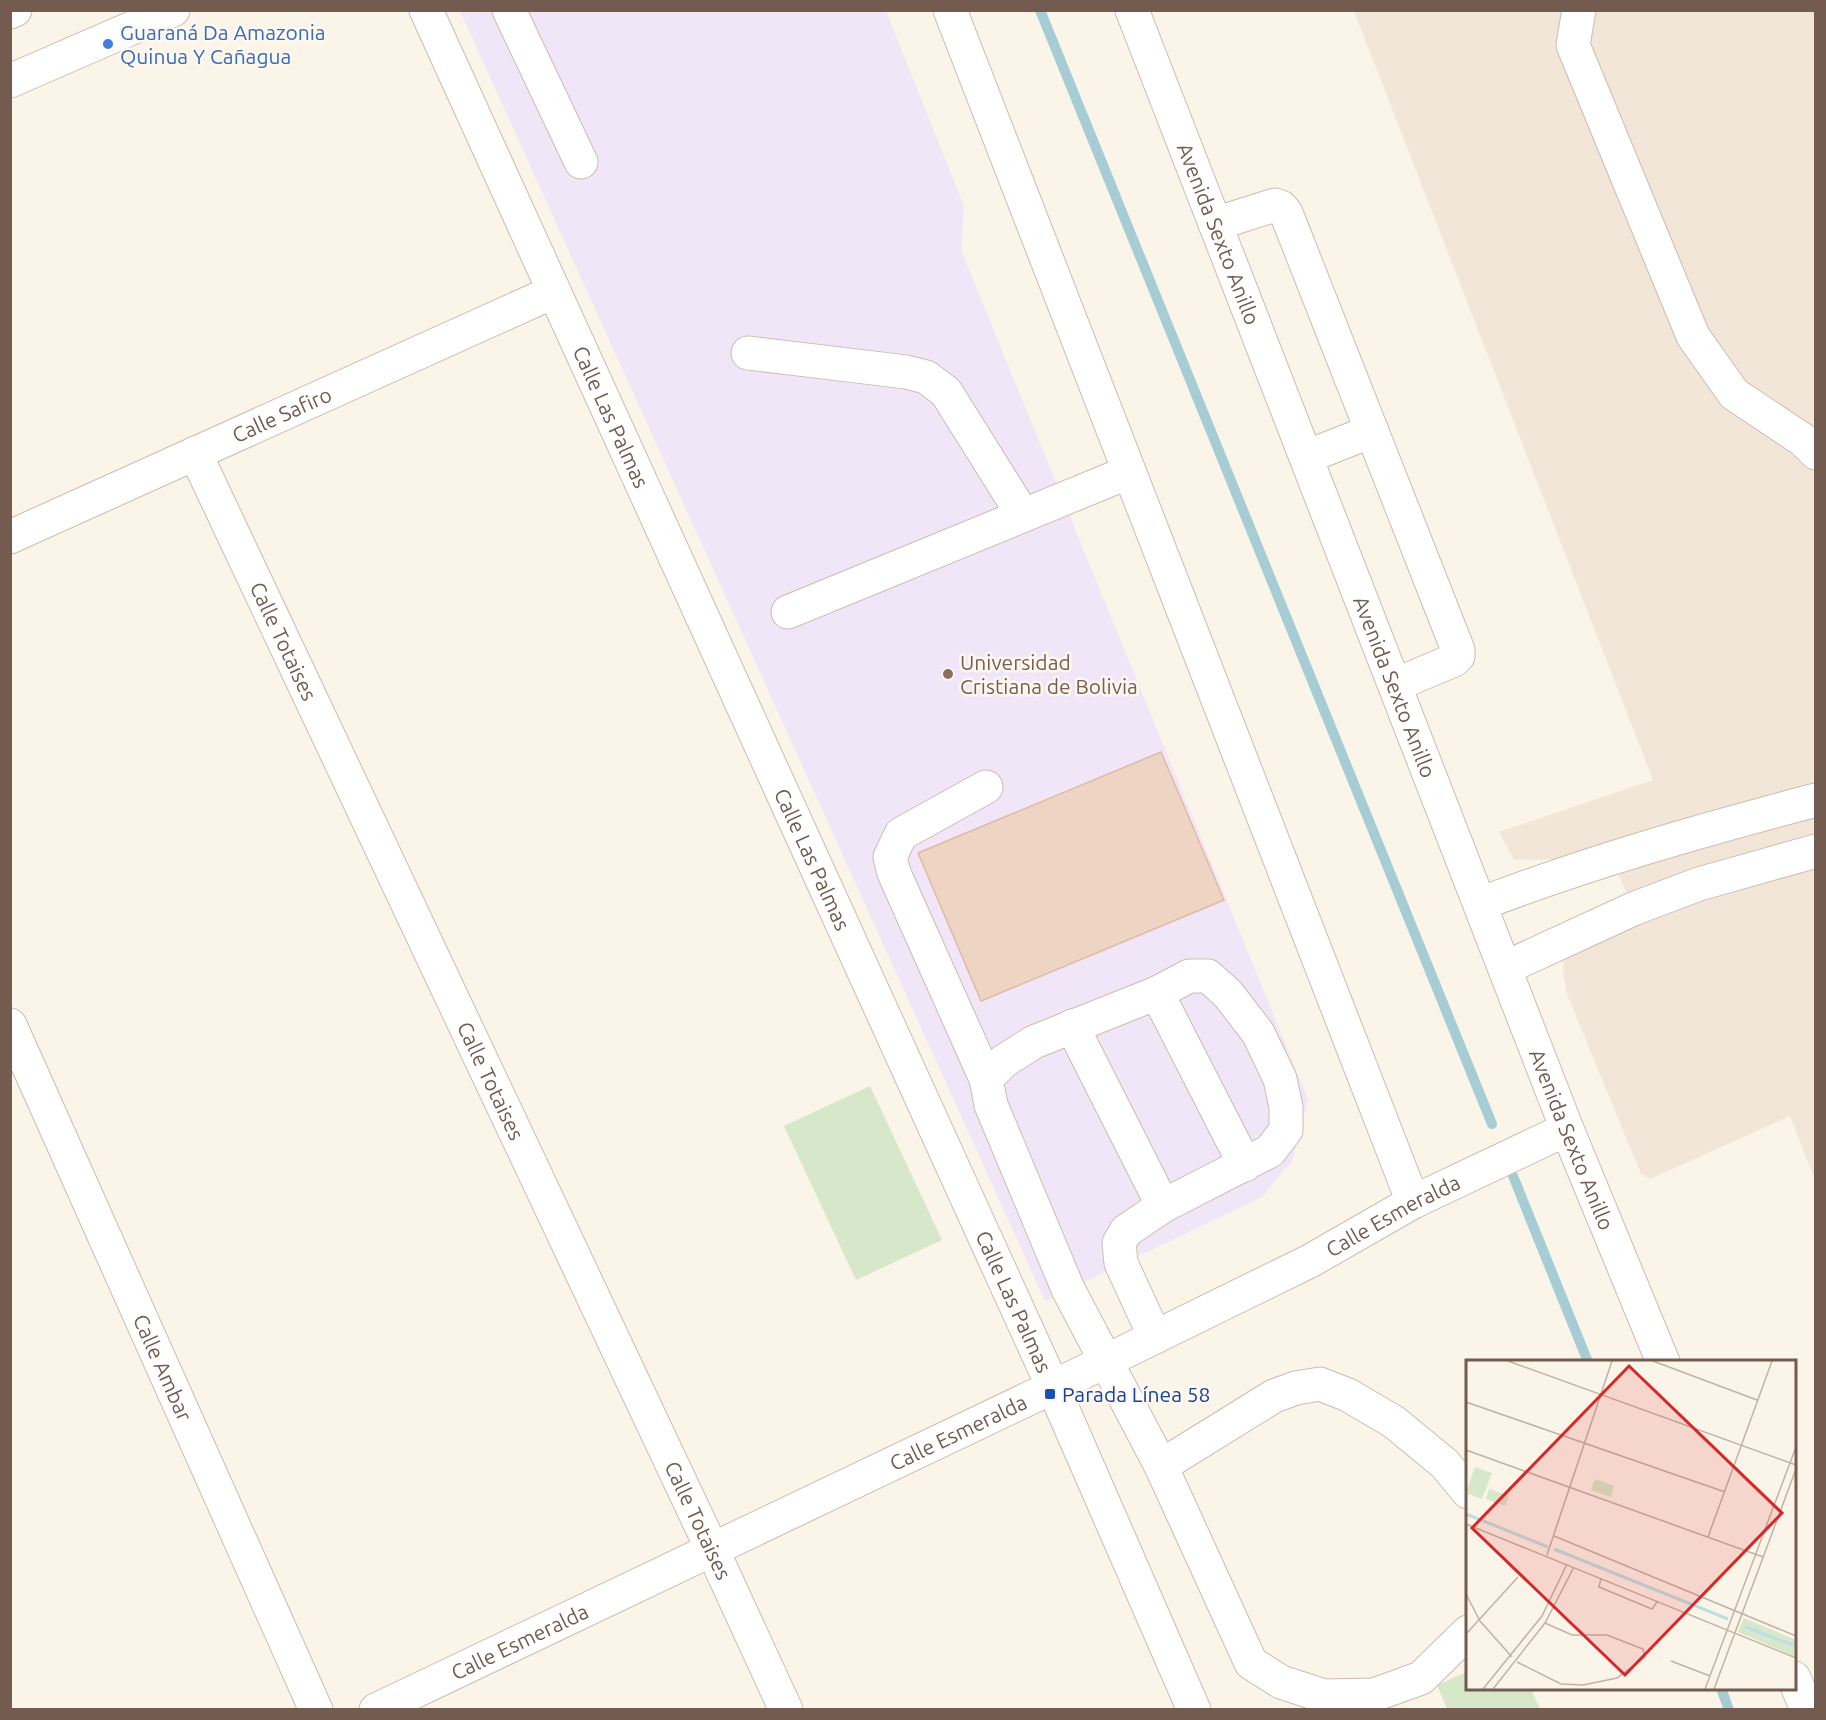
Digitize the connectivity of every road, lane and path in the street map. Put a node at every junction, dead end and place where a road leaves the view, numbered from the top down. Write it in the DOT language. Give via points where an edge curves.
graph roads {
  1 [pos="173,10"];
  2 [pos="426,10"];
  3 [pos="509,10"];
  4 [pos="950,10"];
  5 [pos="1132,10"];
  6 [pos="1579,10"];
  7 [pos="10,81"];
  8 [pos="581,162"];
  9 [pos="1215,224"];
  10 [pos="552,292"];
  11 [pos="748,353"];
  12 [pos="1372,431"];
  13 [pos="195,453"];
  14 [pos="1815,453"];
  15 [pos="1306,457"];
  16 [pos="1130,472"];
  17 [pos="1023,515"];
  18 [pos="10,537"];
  19 [pos="788,612"];
  20 [pos="1395,685"];
  21 [pos="986,788"];
  22 [pos="1815,800"];
  23 [pos="1815,850"];
  24 [pos="1480,904"];
  25 [pos="1505,968"];
  26 [pos="1157,993"];
  27 [pos="10,1026"];
  28 [pos="1072,1026"];
  29 [pos="986,1079"];
  30 [pos="1567,1129"];
  31 [pos="1245,1165"];
  32 [pos="1413,1202"];
  33 [pos="1162,1206"];
  34 [pos="1155,1337"];
  35 [pos="1662,1360"];
  36 [pos="1106,1362"];
  37 [pos="1053,1388"];
  38 [pos="1161,1466"];
  39 [pos="1466,1491"];
  40 [pos="712,1549"];
  41 [pos="1466,1633"];
  42 [pos="1796,1683"];
  43 [pos="315,1710"];
  44 [pos="376,1710"];
  45 [pos="786,1710"];
  46 [pos="1194,1710"];
  47 [pos="1807,1710"];
  1 -- 7 [label="street"];
  2 -- 10 [label="street, Calle Las Palmas"];
  3 -- 8 [label="street"];
  4 -- 16 [label="street"];
  5 -- 9 [label="street, Avenida Sexto Anillo"];
  6 -- 14 [label="street" via="1574,45 1693,336 1734,394 1803,440"];
  9 -- 12 [label="street" via="1275,205 1286,213"];
  9 -- 15 [label="street, Avenida Sexto Anillo"];
  10 -- 13 [label="street, Calle Safiro"];
  10 -- 37 [label="street, Calle Las Palmas"];
  11 -- 17 [label="street" via="926,376 946,392"];
  12 -- 15 [label="street"];
  12 -- 20 [label="street" via="1458,650 1454,660"];
  13 -- 18 [label="street, Calle Safiro"];
  13 -- 40 [label="street, Calle Totaises"];
  15 -- 20 [label="street, Avenida Sexto Anillo"];
  16 -- 17 [label="street"];
  16 -- 32 [label="street"];
  17 -- 19 [label="street"];
  20 -- 24 [label="street, Avenida Sexto Anillo"];
  21 -- 29 [label="street" via="901,834 890,857"];
  22 -- 24 [label="street" via="1643,848"];
  23 -- 25 [label="street" via="1699,884 1633,909"];
  24 -- 25 [label="street, Avenida Sexto Anillo"];
  25 -- 30 [label="street, Avenida Sexto Anillo"];
  26 -- 28 [label="street"];
  26 -- 31 [label="street"];
  26 -- 31 [label="street" via="1189,976 1208,976 1228,994 1258,1033 1280,1079 1286,1130 1270,1151"];
  27 -- 43 [label="street, Calle Ambar"];
  28 -- 29 [label="street" via="1034,1042 1004,1061"];
  28 -- 33 [label="street"];
  29 -- 36 [label="street" via="991,1105 1068,1289"];
  30 -- 32 [label="street, Calle Esmeralda"];
  30 -- 35 [label="street, Avenida Sexto Anillo"];
  31 -- 33 [label="street"];
  32 -- 34 [label="street, Calle Esmeralda" via="1310,1261"];
  33 -- 34 [label="street" via="1126,1231 1119,1243 1121,1263"];
  34 -- 36 [label="street, Calle Esmeralda"];
  36 -- 37 [label="street, Calle Esmeralda"];
  36 -- 38 [label="street"];
  37 -- 40 [label="street, Calle Esmeralda"];
  37 -- 46 [label="street, Calle Las Palmas"];
  38 -- 39 [label="street" via="1274,1396 1320,1384 1348,1395 1394,1422 1445,1464"];
  38 -- 41 [label="street" via="1251,1663 1281,1682 1324,1696 1374,1695 1421,1678"];
  40 -- 44 [label="street, Calle Esmeralda"];
  40 -- 45 [label="street, Calle Totaises"];
  42 -- 47 [label="street"];
}
